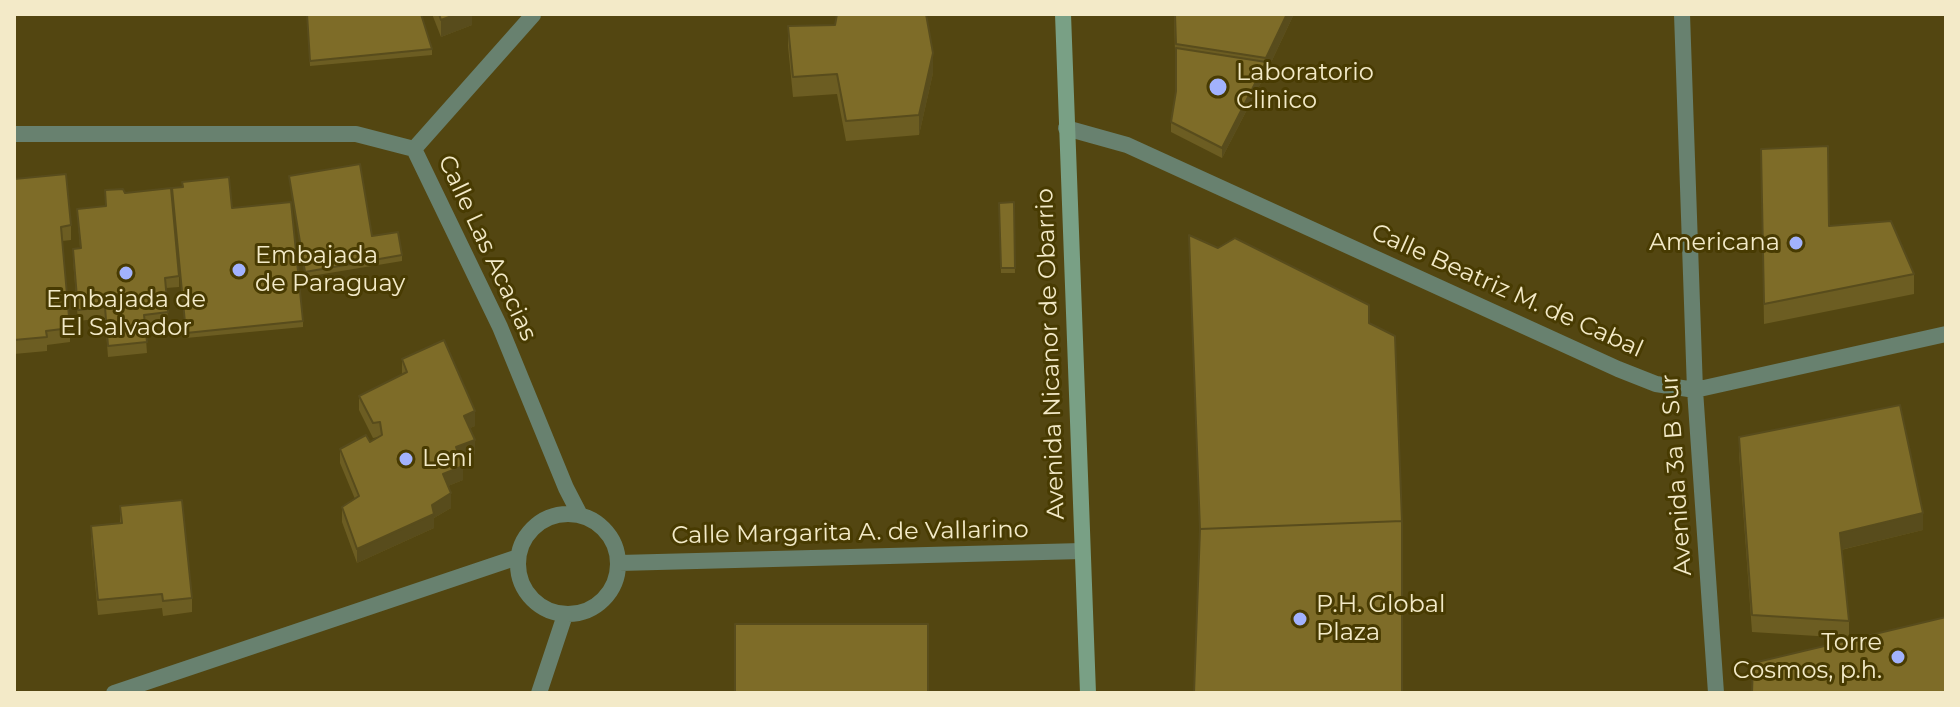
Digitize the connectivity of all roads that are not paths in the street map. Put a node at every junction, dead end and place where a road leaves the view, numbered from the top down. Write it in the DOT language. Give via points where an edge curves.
graph roads {
  1 [pos="1063,14"];
  2 [pos="1682,14"];
  3 [pos="533,15"];
  4 [pos="1066,128"];
  5 [pos="14,134"];
  6 [pos="414,149"];
  7 [pos="1946,334"];
  8 [pos="1695,390"];
  9 [pos="580,515"];
  10 [pos="1082,551"];
  11 [pos="518,557"];
  12 [pos="619,563"];
  13 [pos="565,615"];
  14 [pos="114,693"];
  15 [pos="539,693"];
  16 [pos="1088,693"];
  17 [pos="1716,693"];
  1 -- 4 [label="main road, Avenida Nicanor de Obarrio"];
  2 -- 8 [label="street, Avenida 3a B Sur"];
  3 -- 6 [label="street"];
  4 -- 8 [label="street, Calle Beatriz M. de Cabal" via="1127,145 1618,369 1656,384"];
  4 -- 10 [label="main road, Avenida Nicanor de Obarrio"];
  5 -- 6 [label="street, Calle Las Acacias" via="356,134"];
  6 -- 9 [label="street, Calle Las Acacias" via="500,327"];
  7 -- 8 [label="street, Calle Beatriz M. de Cabal"];
  8 -- 17 [label="street, Avenida 3a B Sur"];
  9 -- 11 [label="street" via="564,514 540,523"];
  9 -- 12 [label="street" via="608,533"];
  10 -- 12 [label="street, Calle Margarita A. de Vallarino"];
  10 -- 16 [label="main road, Avenida Nicanor de Obarrio"];
  11 -- 13 [label="street" via="518,573 534,603"];
  11 -- 14 [label="street"];
  12 -- 13 [label="street" via="617,580 597,606"];
  13 -- 15 [label="street"];
}
